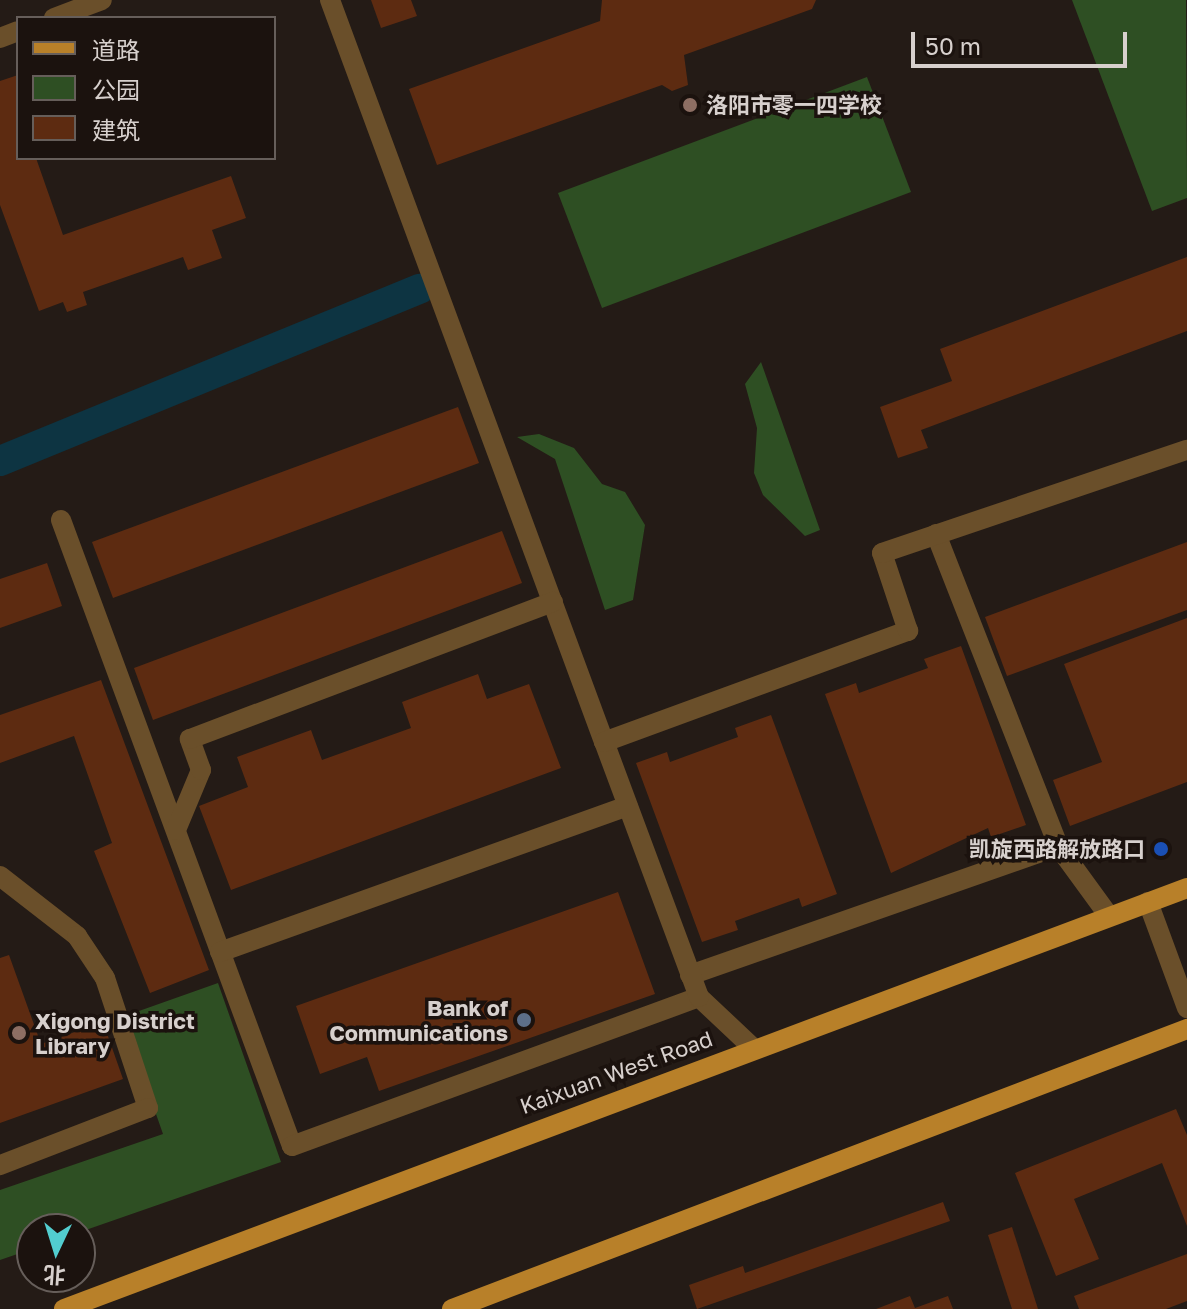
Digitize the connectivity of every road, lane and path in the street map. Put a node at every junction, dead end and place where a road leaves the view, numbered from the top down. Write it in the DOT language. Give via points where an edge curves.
graph roads {
  1 [pos="102,0"];
  2 [pos="330,0"];
  3 [pos="59,16"];
  4 [pos="1187,450"];
  5 [pos="61,520"];
  6 [pos="936,534"];
  7 [pos="553,602"];
  8 [pos="604,742"];
  9 [pos="628,806"];
  10 [pos="176,830"];
  11 [pos="1058,846"];
  12 [pos="0,876"];
  13 [pos="1187,888"];
  14 [pos="1148,902"];
  15 [pos="1109,916"];
  16 [pos="220,952"];
  17 [pos="690,975"];
  18 [pos="699,997"];
  19 [pos="1187,1008"];
  20 [pos="1187,1029"];
  21 [pos="752,1047"];
  22 [pos="0,1165"];
  23 [pos="64,1309"];
  24 [pos="452,1309"];
  1 -- 3 [label="street"];
  2 -- 7 [label="street"];
  4 -- 6 [label="street"];
  5 -- 10 [label="street"];
  6 -- 8 [label="street" via="882,553 908,631"];
  6 -- 11 [label="street"];
  7 -- 8 [label="street"];
  7 -- 10 [label="street" via="190,739 201,770"];
  8 -- 9 [label="street"];
  9 -- 16 [label="street"];
  9 -- 17 [label="street"];
  10 -- 16 [label="street"];
  11 -- 15 [label="street"];
  11 -- 17 [label="street"];
  12 -- 22 [label="street" via="77,936 105,978 148,1108"];
  13 -- 14 [label="main road, Kaixuan West Road"];
  14 -- 15 [label="main road, Kaixuan West Road"];
  14 -- 19 [label="street"];
  15 -- 21 [label="main road, Kaixuan West Road"];
  16 -- 18 [label="street" via="292,1146"];
  17 -- 18 [label="street"];
  18 -- 21 [label="street"];
  20 -- 24 [label="main road"];
  21 -- 23 [label="main road, Kaixuan West Road"];
}
